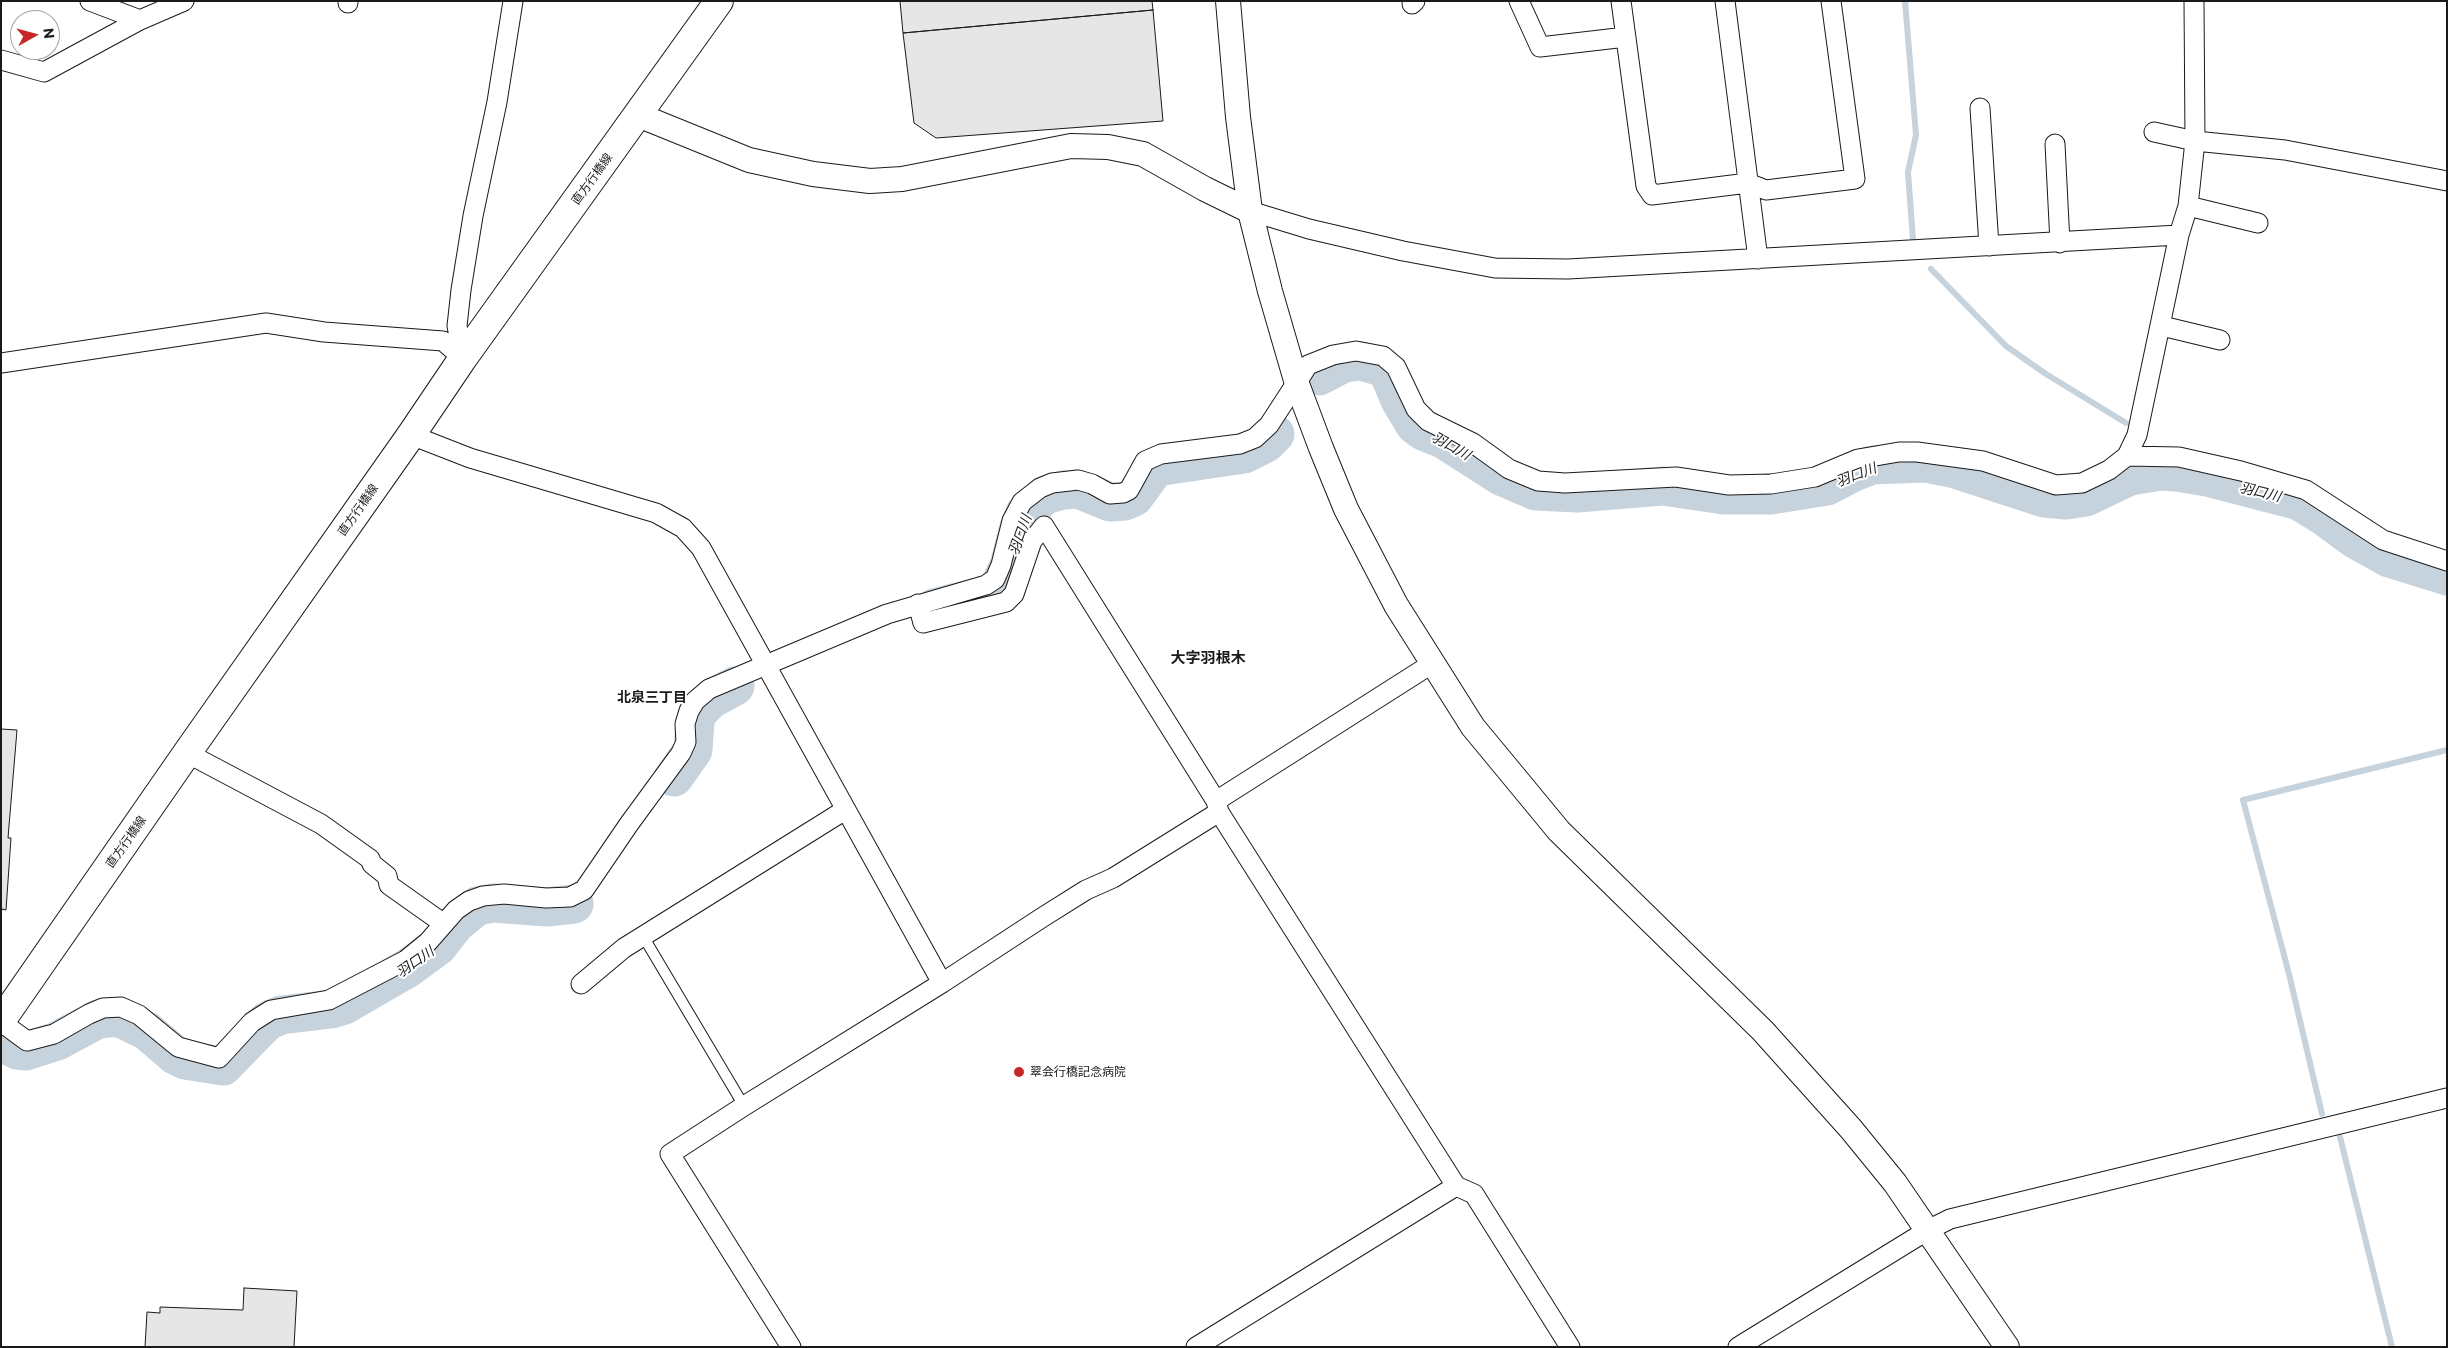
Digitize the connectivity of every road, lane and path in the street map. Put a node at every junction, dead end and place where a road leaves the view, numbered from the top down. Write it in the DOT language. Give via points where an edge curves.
graph roads {
  1 [pos="90,1"];
  2 [pos="184,1"];
  3 [pos="513,1"];
  4 [pos="719,1"];
  5 [pos="1228,1"];
  6 [pos="1519,1"];
  7 [pos="1621,1"];
  8 [pos="1725,1"];
  9 [pos="1831,1"];
  10 [pos="2194,1"];
  11 [pos="140,20"];
  12 [pos="1626,37"];
  13 [pos="1,60"];
  14 [pos="1980,108"];
  15 [pos="638,115"];
  16 [pos="2154,132"];
  17 [pos="2196,141"];
  18 [pos="2055,144"];
  19 [pos="2447,181"];
  20 [pos="1748,183"];
  21 [pos="2188,206"];
  22 [pos="1250,212"];
  23 [pos="2258,223"];
  24 [pos="2179,235"];
  25 [pos="2060,243"];
  26 [pos="1989,246"];
  27 [pos="1758,259"];
  28 [pos="2162,326"];
  29 [pos="2220,340"];
  30 [pos="463,358"];
  31 [pos="1,363"];
  32 [pos="1297,384"];
  33 [pos="411,435"];
  34 [pos="2127,456"];
  35 [pos="2447,561"];
  36 [pos="918,604"];
  37 [pos="1433,663"];
  38 [pos="765,664"];
  39 [pos="187,753"];
  40 [pos="1217,807"];
  41 [pos="845,810"];
  42 [pos="437,919"];
  43 [pos="643,936"];
  44 [pos="942,983"];
  45 [pos="581,984"];
  46 [pos="1,1022"];
  47 [pos="2447,1098"];
  48 [pos="744,1106"];
  49 [pos="1456,1186"];
  50 [pos="1928,1230"];
  51 [pos="791,1347"];
  52 [pos="1196,1347"];
  53 [pos="1570,1347"];
  54 [pos="1738,1347"];
  55 [pos="2007,1347"];
  1 -- 11 [label="street"];
  2 -- 11 [label="street"];
  3 -- 30 [label="street" via="461,290 457,326"];
  4 -- 15 [label="main road, 直方行橋線"];
  5 -- 22 [label="street"];
  6 -- 12 [label="street" via="1540,47"];
  7 -- 12 [label="street"];
  8 -- 20 [label="street"];
  9 -- 20 [label="street" via="1855,179 1766,190"];
  10 -- 17 [label="street"];
  11 -- 13 [label="street" via="44,72"];
  12 -- 20 [label="street" via="1646,186 1652,195"];
  14 -- 26 [label="street"];
  15 -- 22 [label="street" via="749,160 813,174 870,181 902,179 1071,146 1108,147 1144,154"];
  15 -- 30 [label="main road, 直方行橋線"];
  16 -- 17 [label="street"];
  17 -- 19 [label="street" via="2285,150"];
  17 -- 21 [label="street"];
  18 -- 25 [label="street"];
  20 -- 27 [label="street"];
  21 -- 23 [label="street"];
  21 -- 24 [label="street"];
  22 -- 27 [label="street" via="1403,251 1495,268 1568,269"];
  22 -- 32 [label="street"];
  24 -- 25 [label="street"];
  24 -- 28 [label="street"];
  25 -- 26 [label="street"];
  26 -- 27 [label="street"];
  28 -- 29 [label="street"];
  28 -- 34 [label="street" via="2137,435"];
  30 -- 31 [label="street" via="443,341 324,332 266,323"];
  30 -- 33 [label="main road, 直方行橋線"];
  32 -- 34 [label="street" via="1308,366 1333,355 1356,351 1383,356 1396,367 1416,409 1428,420 1473,443 1509,470 1538,480 1565,483 1676,477 1730,485 1771,484 1816,477 1858,458 1917,452 1983,461 2056,485 2082,483 2109,470"];
  32 -- 36 [label="street" via="1255,438 1240,444 1161,454 1145,462 1130,490 1123,493 1110,494 1078,480 1040,488 1022,502 1012,521 995,578 986,585"];
  32 -- 37 [label="street" via="1346,509 1396,605"];
  33 -- 38 [label="street" via="470,458 656,513 683,528 701,548"];
  33 -- 39 [label="main road, 直方行橋線"];
  34 -- 35 [label="street" via="2179,457 2306,490 2383,540"];
  36 -- 38 [label="street"];
  36 -- 40 [label="street" via="923,623 1006,602 1014,594 1032,541 1044,526"];
  37 -- 40 [label="street"];
  37 -- 50 [label="street" via="1473,727 1559,831 1648,921 1708,975 1794,1064 1895,1182"];
  38 -- 41 [label="street"];
  38 -- 46 [label="street" via="709,689 695,701 685,724 686,742 681,753 584,890 570,897 504,894 469,901 406,960 340,996 271,1010 252,1022 220,1058 178,1048 139,1015 120,1007 103,1008 54,1034 27,1041"];
  39 -- 42 [label="street" via="321,824 370,859 387,876 388,885"];
  39 -- 46 [label="main road, 直方行橋線"];
  40 -- 44 [label="street" via="1113,878 1086,890"];
  40 -- 49 [label="street"];
  41 -- 43 [label="street"];
  41 -- 44 [label="street"];
  43 -- 45 [label="street"];
  43 -- 48 [label="lane"];
  44 -- 48 [label="street"];
  47 -- 50 [label="street" via="1950,1219"];
  48 -- 51 [label="street" via="670,1154"];
  49 -- 52 [label="street"];
  49 -- 53 [label="street" via="1474,1194"];
  50 -- 54 [label="street"];
  50 -- 55 [label="street"];
}
